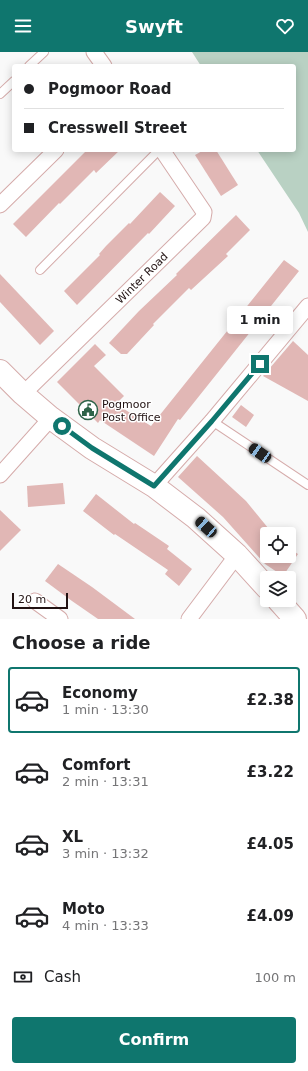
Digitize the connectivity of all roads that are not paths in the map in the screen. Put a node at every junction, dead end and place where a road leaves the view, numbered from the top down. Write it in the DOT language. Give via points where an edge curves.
graph roads {
  1 [pos="44,52"];
  2 [pos="94,52"];
  3 [pos="31,64"];
  4 [pos="103,64"];
  5 [pos="12,83"];
  6 [pos="0,94"];
  7 [pos="54,152"];
  8 [pos="157,152"];
  9 [pos="163,152"];
  10 [pos="0,204"];
  11 [pos="40,270"];
  12 [pos="308,306"];
  13 [pos="0,371"];
  14 [pos="24,394"];
  15 [pos="51,418"];
  16 [pos="212,421"];
  17 [pos="0,475"];
  18 [pos="308,485"];
  19 [pos="154,486"];
  20 [pos="238,555"];
  21 [pos="260,580"];
  22 [pos="34,600"];
  23 [pos="284,607"];
  24 [pos="60,619"];
  25 [pos="189,619"];
  26 [pos="295,619"];
  1 -- 3 [label="lane"];
  2 -- 4 [label="street"];
  5 -- 6 [label="lane"];
  7 -- 10 [label="street"];
  8 -- 11 [label="lane"];
  9 -- 14 [label="street, Winter Road" via="204,212 203,218"];
  12 -- 16 [label="street"];
  13 -- 14 [label="street"];
  14 -- 15 [label="street"];
  15 -- 17 [label="street"];
  15 -- 19 [label="street" via="92,448"];
  16 -- 18 [label="lane"];
  16 -- 19 [label="street"];
  19 -- 20 [label="street"];
  20 -- 21 [label="street"];
  20 -- 25 [label="street"];
  22 -- 24 [label="street"];
  23 -- 26 [label="street"];
}
